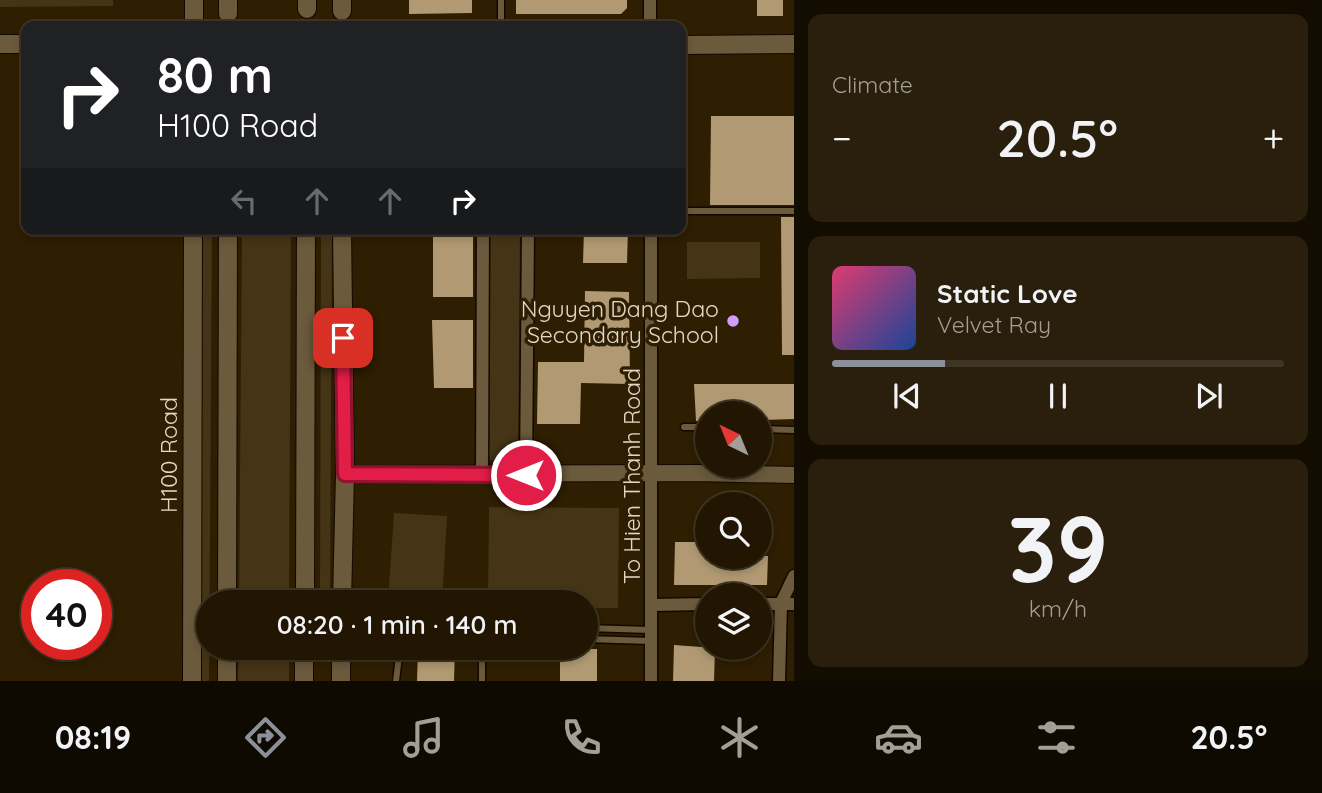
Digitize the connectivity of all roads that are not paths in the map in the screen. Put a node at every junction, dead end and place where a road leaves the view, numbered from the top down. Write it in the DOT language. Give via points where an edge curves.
graph roads {
  1 [pos="194,0"];
  2 [pos="501,0"];
  3 [pos="650,0"];
  4 [pos="194,21"];
  5 [pos="501,21"];
  6 [pos="650,21"];
  7 [pos="0,44"];
  8 [pos="21,44"];
  9 [pos="793,44"];
  10 [pos="686,45"];
  11 [pos="686,211"];
  12 [pos="793,211"];
  13 [pos="193,235"];
  14 [pos="228,235"];
  15 [pos="306,235"];
  16 [pos="342,235"];
  17 [pos="483,235"];
  18 [pos="528,235"];
  19 [pos="651,235"];
  20 [pos="684,427"];
  21 [pos="695,427"];
  22 [pos="772,429"];
  23 [pos="793,430"];
  24 [pos="695,471"];
  25 [pos="652,473"];
  26 [pos="772,473"];
  27 [pos="345,474"];
  28 [pos="482,475"];
  29 [pos="526,475"];
  30 [pos="793,475"];
  31 [pos="793,576"];
  32 [pos="227,590"];
  33 [pos="304,590"];
  34 [pos="342,590"];
  35 [pos="695,604"];
  36 [pos="787,604"];
  37 [pos="651,605"];
  38 [pos="598,629"];
  39 [pos="651,636"];
  40 [pos="598,638"];
  41 [pos="227,660"];
  42 [pos="304,660"];
  43 [pos="341,660"];
  44 [pos="399,660"];
  45 [pos="482,660"];
  46 [pos="192,681"];
  47 [pos="227,681"];
  48 [pos="304,681"];
  49 [pos="341,681"];
  50 [pos="397,681"];
  51 [pos="482,681"];
  52 [pos="651,681"];
  53 [pos="779,681"];
  1 -- 4 [label="main road"];
  2 -- 5 [label="lane"];
  3 -- 6 [label="street"];
  7 -- 8 [label="main road"];
  9 -- 10 [label="main road"];
  11 -- 12 [label="lane"];
  13 -- 46 [label="main road, H100 Road"];
  14 -- 32 [label="main road"];
  15 -- 33 [label="main road"];
  16 -- 27 [label="main road"];
  17 -- 28 [label="street"];
  18 -- 29 [label="street"];
  19 -- 25 [label="street, To Hien Thanh Road"];
  20 -- 21 [label="lane"];
  22 -- 23 [label="lane"];
  24 -- 25 [label="street"];
  25 -- 29 [label="street"];
  25 -- 37 [label="street, To Hien Thanh Road"];
  26 -- 30 [label="street"];
  27 -- 28 [label="street"];
  27 -- 34 [label="main road"];
  28 -- 29 [label="street"];
  31 -- 36 [label="street"];
  35 -- 37 [label="street"];
  36 -- 53 [label="street"];
  37 -- 39 [label="street, To Hien Thanh Road"];
  38 -- 39 [label="lane"];
  39 -- 40 [label="lane"];
  39 -- 52 [label="street, To Hien Thanh Road"];
  41 -- 47 [label="main road"];
  42 -- 48 [label="main road"];
  43 -- 49 [label="main road"];
  44 -- 50 [label="lane"];
  45 -- 51 [label="lane"];
}
